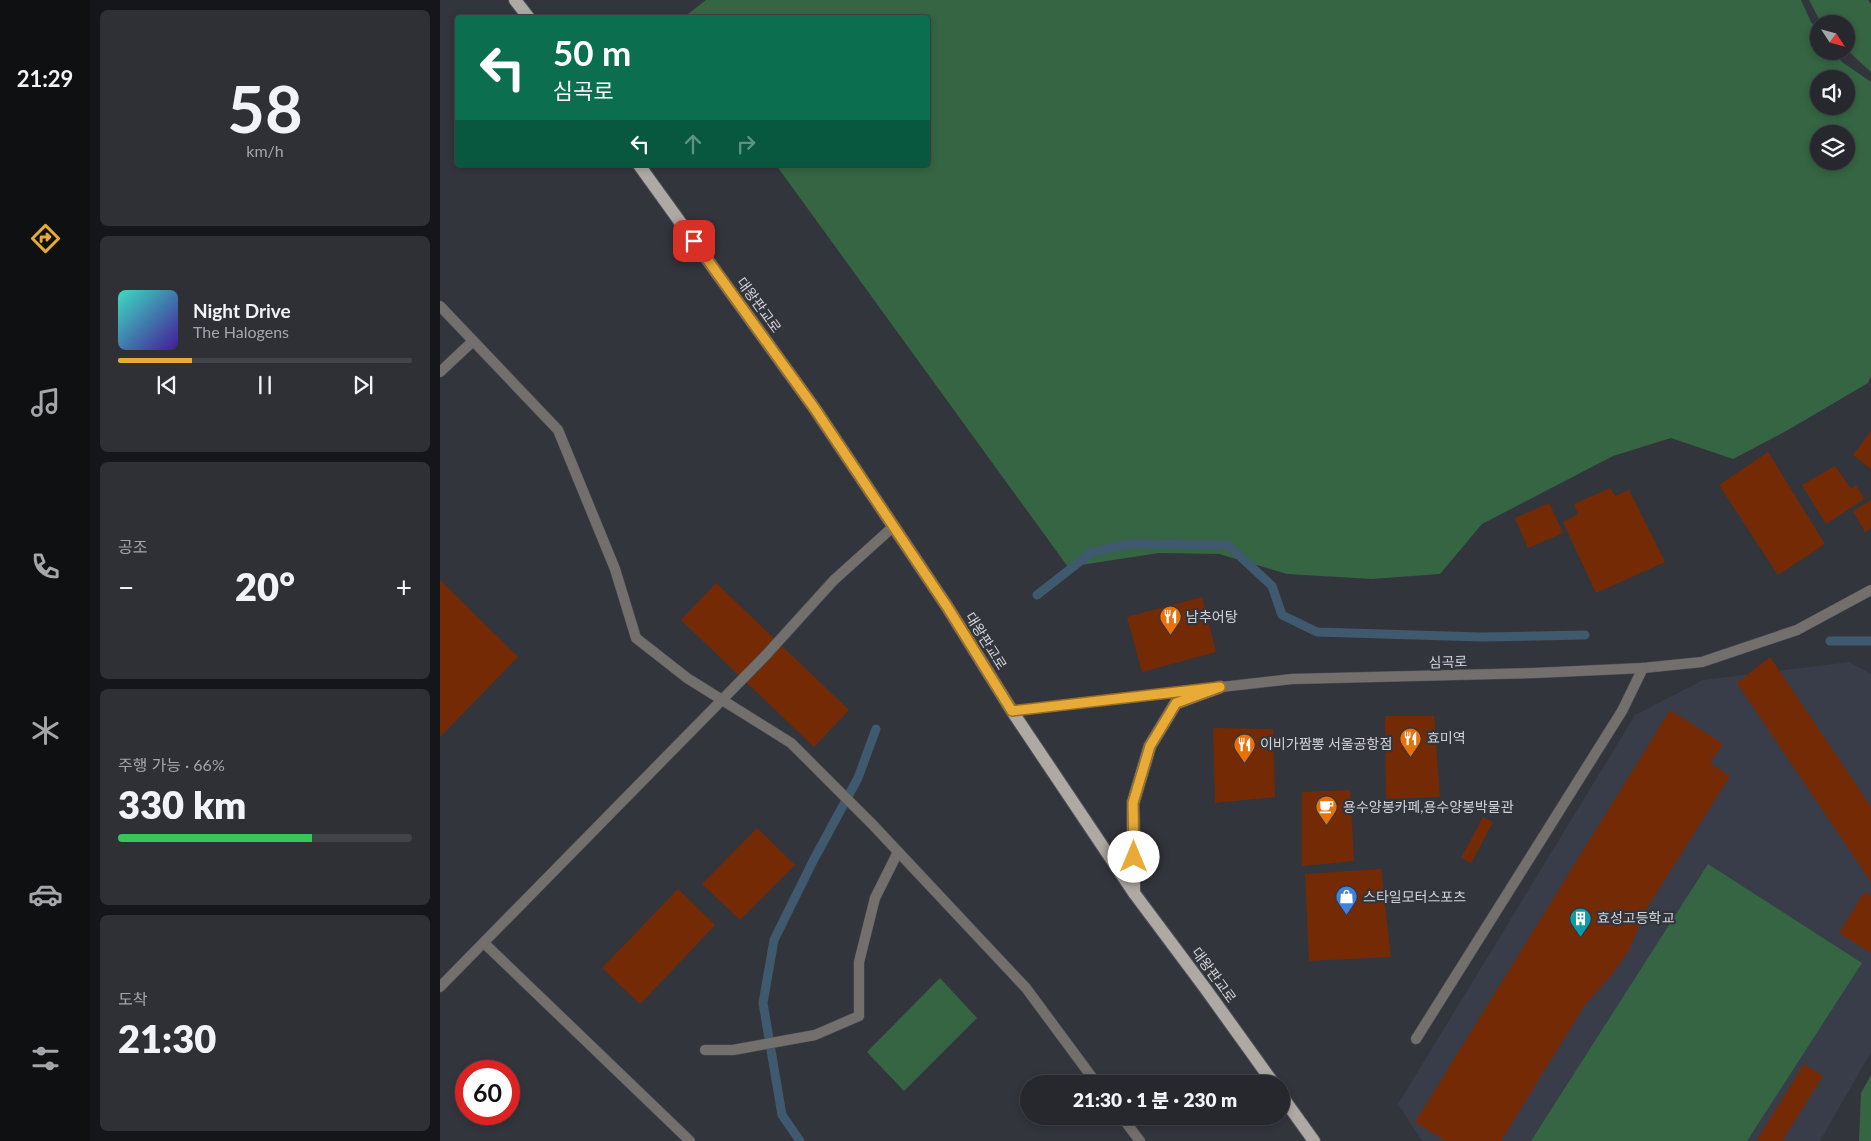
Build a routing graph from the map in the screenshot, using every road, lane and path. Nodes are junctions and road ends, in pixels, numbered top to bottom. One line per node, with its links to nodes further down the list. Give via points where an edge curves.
1 (515, 0): 2 (main road)
2 (527, 15)
3 (640, 167): 7 (main road, 대왕판교로, via 815,409)
4 (440, 306): 5 (street)
5 (473, 341): 6 (street); 11 (street, via 558,430 614,568 636,638 687,678)
6 (440, 372)
7 (894, 526): 11 (street, via 834,580); 12 (main road, 대왕판교로)
8 (1871, 590): 9 (street, 심곡로, via 1797,630 1758,644 1702,662)
9 (1643, 668): 10 (street, 심곡로, via 1292,679); 17 (street, via 1622,711)
10 (1220, 687): 12 (street, 심곡로); 14 (main road, via 1176,703 1150,746 1133,803)
11 (723, 699): 13 (street, via 792,743); 15 (street)
12 (1012, 711): 14 (main road, 대왕판교로)
13 (898, 852): 18 (street, via 875,898 859,962 858,1016 815,1035 733,1050); 19 (street, via 1026,988)
14 (1134, 893): 20 (main road, 대왕판교로)
15 (484, 943): 16 (street); 23 (street)
16 (440, 987)
17 (1416, 1039)
18 (705, 1050)
19 (1090, 1075)
20 (1268, 1075)
21 (1290, 1108): 25 (main road)
22 (1128, 1125): 24 (street)
23 (690, 1141)
24 (1140, 1141)
25 (1314, 1141)

